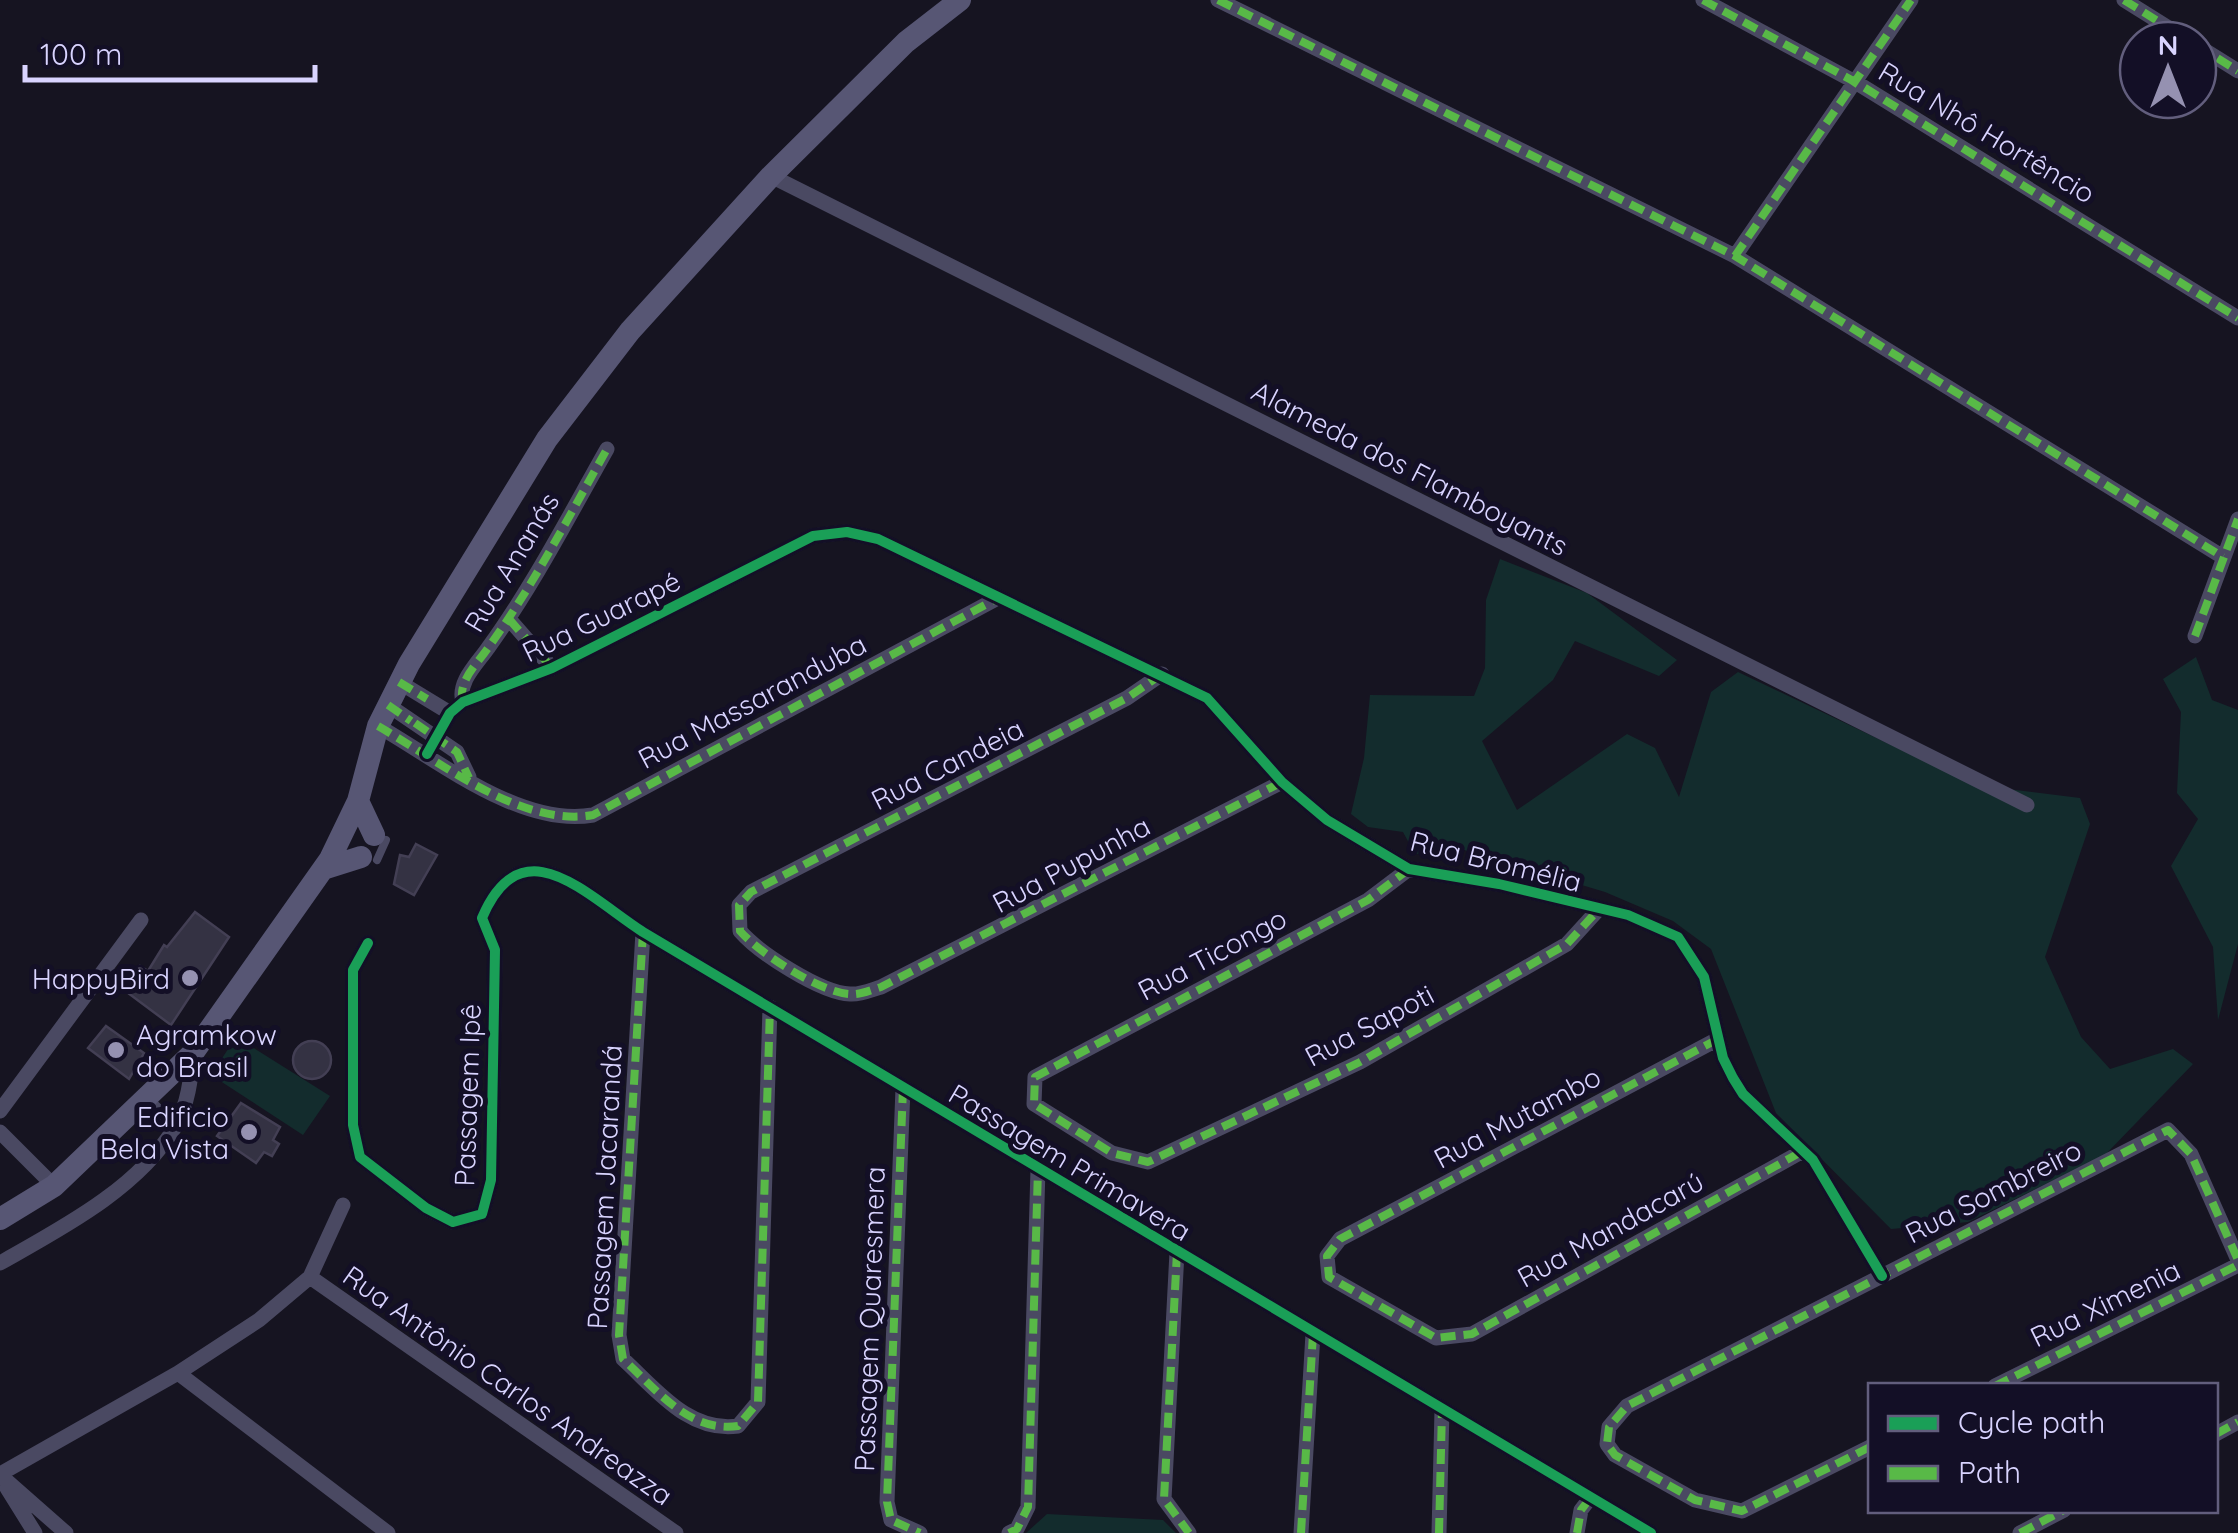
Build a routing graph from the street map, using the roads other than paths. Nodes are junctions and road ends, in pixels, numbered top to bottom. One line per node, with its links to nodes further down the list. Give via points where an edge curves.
1 (960, 0): 8 (main road, via 906,42)
2 (1218, 0): 9 (street)
3 (1704, 0): 7 (street, Rua Nhô Hortêncio)
4 (1910, 0): 7 (street)
5 (2124, 0): 6 (street)
6 (2156, 20)
7 (1857, 83): 9 (street); 10 (street, Rua Nhô Hortêncio)
8 (770, 176): 20 (main road, via 630,331 547,438); 29 (street, Alameda dos Flamboyants)
9 (1735, 256): 14 (street)
10 (2238, 318)
11 (608, 449): 16 (street, Rua Ananás)
12 (2238, 520): 14 (street)
13 (813, 536): 15 (street, Rua Bromélia, via 847,532 878,539); 18 (street, Rua Guarapé)
14 (2223, 557): 17 (street)
15 (998, 598): 19 (street, Rua Bromélia); 26 (street, Rua Massaranduba, via 593,814 550,817 522,809)
16 (509, 619): 18 (street); 21 (street, Rua Ananás, via 461,689)
17 (2195, 636)
18 (552, 668): 21 (street, Rua Guarapé)
19 (1162, 674): 27 (street, Rua Bromélia, via 1207,698); 39 (street, Rua Candeia, via 751,892 738,905 740,931 760,951 835,992 854,995)
20 (399, 682): 22 (street); 23 (main road)
21 (463, 702): 22 (street, Rua Guarapé)
22 (450, 714): 24 (street, Rua Guarapé)
23 (383, 716): 24 (street); 25 (street); 28 (main road)
24 (436, 737): 25 (street, Rua Guarapé); 26 (street, via 458,752)
25 (426, 754): 26 (street)
26 (469, 778)
27 (1282, 782): 33 (street, Rua Bromélia, via 1328,820); 39 (street, Rua Pupunha)
28 (358, 801): 30 (main road); 32 (main road)
29 (2027, 805)
30 (380, 837): 31 (lane)
31 (369, 858): 32 (main road)
32 (323, 869): 42 (main road)
33 (1409, 869): 34 (street, Rua Bromélia); 49 (street, Rua Ticongo, via 1368,900 1035,1077 1034,1104 1042,1113 1112,1153)
34 (1598, 910): 41 (street, Rua Bromélia, via 1678,937 1704,977); 49 (street, Rua Sapoti, via 1567,944 1360,1062)
35 (482, 918): 37 (street, Passagem Primavera, via 506,878 546,869); 38 (street, Passagem Ipê, via 495,950 492,1180 482,1214 453,1222 360,1157 353,1125 354,970)
36 (141, 920): 45 (street)
37 (643, 932): 40 (street, Passagem Primavera); 40 (street, Passagem Jacarandá, via 622,1359 695,1422 718,1429 738,1426 758,1402)
38 (368, 943)
39 (881, 987)
40 (770, 1007): 43 (street, Passagem Primavera)
41 (1718, 1039): 48 (street, Rua Bromélia, via 1743,1094); 60 (street, Rua Mutambo, via 1340,1238 1327,1256 1329,1277)
42 (193, 1053): 44 (main road); 46 (street, via 190,1088)
43 (904, 1088): 50 (street, Passagem Primavera); 72 (street, Passagem Quaresmera, via 887,1502 891,1520)
44 (147, 1101): 46 (street); 51 (main road)
45 (0, 1111)
46 (174, 1128): 56 (street, via 111,1193)
47 (0, 1132): 51 (street)
48 (1803, 1151): 57 (street, Rua Bromélia, via 1837,1195); 60 (street, Rua Mandacarú, via 1472,1334)
49 (1148, 1162)
50 (1038, 1169): 54 (street, Passagem Primavera); 73 (street, via 1028,1507)
51 (54, 1186): 53 (main road)
52 (344, 1205): 58 (street)
53 (0, 1219)
54 (1177, 1252): 59 (street, Passagem Primavera); 74 (street, via 1164,1499)
55 (2238, 1262): 57 (street, Rua Sombreiro, via 2191,1154 2168,1130); 62 (street, Rua Ximenia)
56 (0, 1264)
57 (1882, 1276): 64 (street, Rua Sombreiro, via 1627,1406 1609,1427 1607,1444 1695,1500 1742,1510)
58 (310, 1277): 61 (street); 71 (street, Rua Antônio Carlos Andreazza)
59 (1313, 1334): 63 (street, Passagem Primavera); 75 (street)
60 (1436, 1338)
61 (178, 1373): 65 (street); 70 (street)
62 (2001, 1383)
63 (1442, 1410): 66 (street, Passagem Primavera); 76 (street)
64 (1868, 1448)
65 (0, 1475): 68 (street); 69 (street)
66 (1592, 1498): 77 (street, via 1581,1510); 78 (street, Passagem Primavera)
67 (2058, 1513): 79 (street)
68 (35, 1533)
69 (66, 1533)
70 (388, 1533)
71 (676, 1533)
72 (920, 1533)
73 (1009, 1533)
74 (1189, 1533)
75 (1302, 1533)
76 (1439, 1533)
77 (1577, 1533)
78 (1651, 1533)
79 (2020, 1533)

